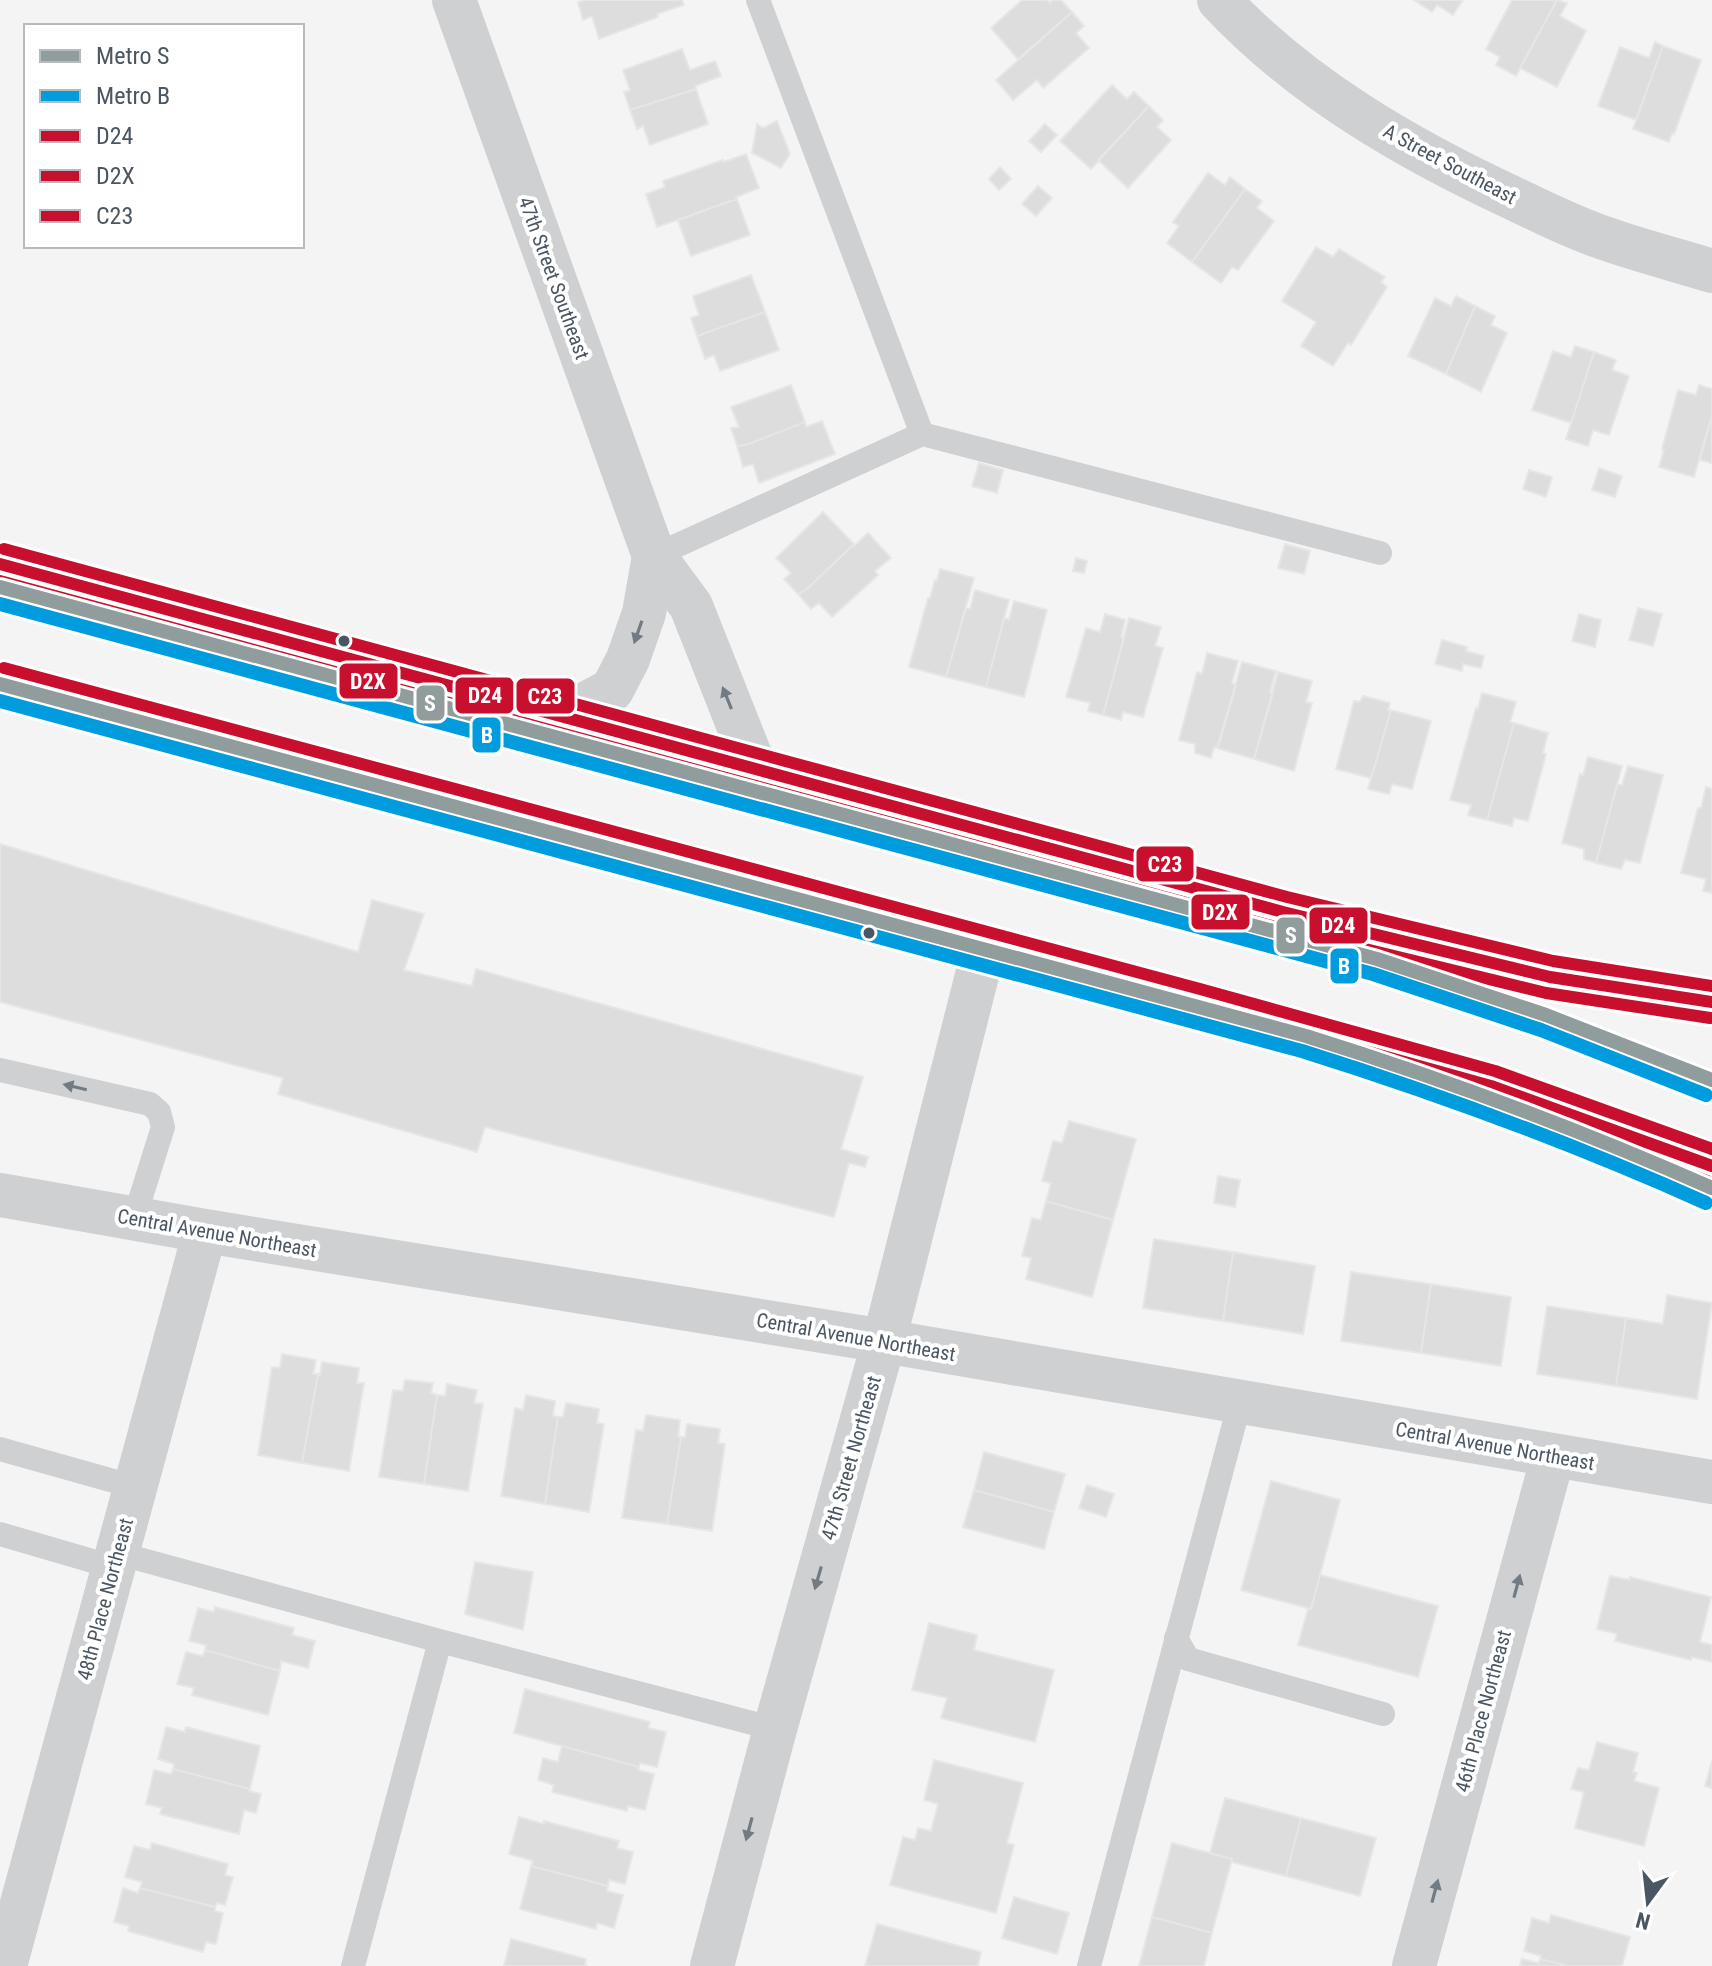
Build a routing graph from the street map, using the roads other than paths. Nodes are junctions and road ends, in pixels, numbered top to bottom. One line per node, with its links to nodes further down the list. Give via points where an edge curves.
1 (454, 0): 7 (street, 47th Street Southeast)
2 (758, 0): 5 (lane)
3 (1219, 0): 4 (street, A Street Southeast, via 1299,73 1417,149 1573,226)
4 (1712, 271)
5 (922, 434): 6 (lane); 7 (lane)
6 (1380, 553)
7 (654, 556): 10 (street, 47th Street Southeast, one-way to 10, via 644,613 612,690 580,707); 11 (street, 47th Street Southeast, one-way to 7, via 691,606)
8 (0, 564): 10 (main road)
9 (0, 683): 12 (main road)
10 (540, 711): 11 (main road)
11 (756, 770): 13 (main road, via 1283,912 1550,977)
12 (984, 948): 15 (main road, via 1491,1086); 19 (street, 47th Street Northeast)
13 (1712, 1002)
14 (0, 1070): 17 (lane, one-way to 14, via 163,1127 159,1112 150,1104)
15 (1712, 1166)
16 (0, 1195): 17 (street, Central Avenue Northeast)
17 (134, 1219): 18 (street, Central Avenue Northeast)
18 (205, 1231): 19 (street, Central Avenue Northeast); 24 (street, 48th Place Northeast)
19 (884, 1341): 20 (street, Central Avenue Northeast); 30 (street, 47th Street Northeast, one-way to 30)
20 (1240, 1402): 22 (street, Central Avenue Northeast); 27 (lane)
21 (0, 1449): 24 (lane)
22 (1553, 1456): 23 (street, Central Avenue Northeast); 35 (street, 46th Place Northeast, one-way to 22)
23 (1712, 1482)
24 (135, 1487): 26 (street, 48th Place Northeast)
25 (0, 1534): 26 (lane)
26 (115, 1560): 28 (lane); 31 (street, 48th Place Northeast)
27 (1176, 1638): 29 (lane, via 1188,1659); 34 (lane)
28 (440, 1641): 30 (lane); 32 (lane)
29 (1383, 1714)
30 (775, 1729): 33 (street, 47th Street Northeast, one-way to 33)
31 (5, 1966)
32 (353, 1966)
33 (712, 1966)
34 (1089, 1966)
35 (1414, 1966)

